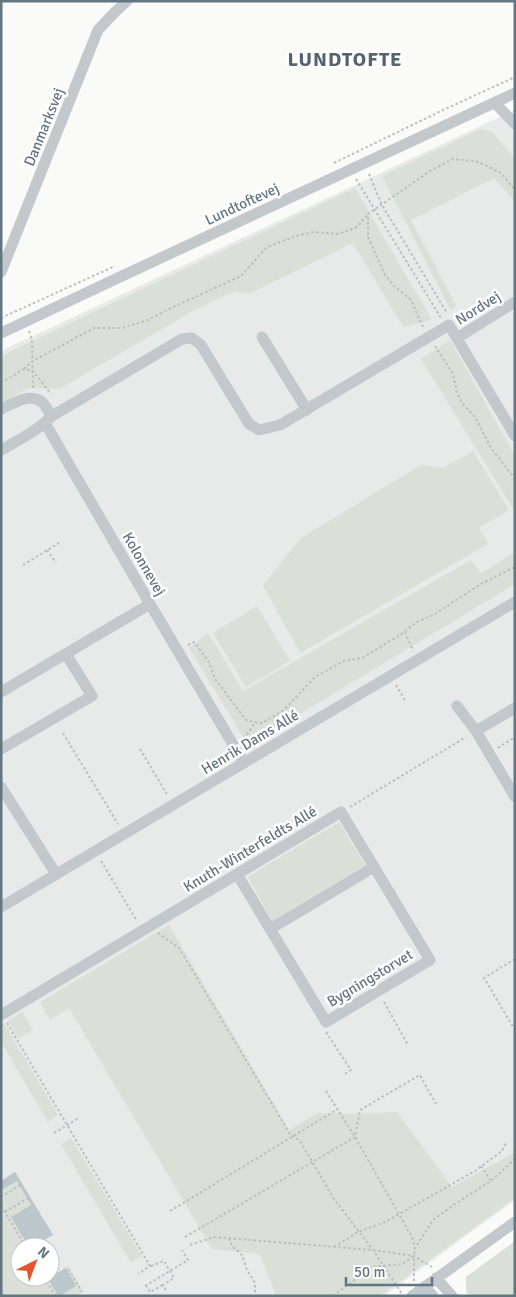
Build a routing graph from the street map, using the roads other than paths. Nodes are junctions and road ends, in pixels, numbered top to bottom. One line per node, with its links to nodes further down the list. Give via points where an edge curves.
1 (127, 1): 5 (street, Danmarksvej, via 98,30)
2 (515, 93): 3 (street, Lundtoftevej)
3 (495, 103): 4 (street); 7 (street, Lundtoftevej)
4 (515, 124)
5 (1, 272)
6 (515, 302): 9 (street, Nordvej)
7 (1, 333)
8 (262, 337): 11 (street)
9 (457, 338): 11 (street, Nordvej, via 449,325); 13 (street, Nordvej)
10 (1, 409): 12 (street, Kolonnevej, via 29,398 43,403)
11 (307, 410): 12 (street, via 280,425 259,430 249,424 201,345 192,338 182,339)
12 (48, 420): 14 (street); 16 (street, Kolonnevej)
13 (515, 436)
14 (1, 450)
15 (515, 602): 23 (street, Henrik Dams Allé)
16 (150, 604): 17 (street); 23 (street, Kolonnevej)
17 (66, 654): 18 (street); 22 (street, via 92,696)
18 (1, 692)
19 (457, 706): 21 (street)
20 (515, 708): 21 (street)
21 (476, 731): 25 (street)
22 (1, 749)
23 (244, 763): 28 (street, Henrik Dams Allé)
24 (1, 787): 28 (street)
25 (515, 797)
26 (341, 812): 27 (street, Bygningstorvet); 29 (street, Knuth-Winterfeldts Allé)
27 (374, 867): 31 (street); 31 (street, Bygningstorvet, via 430,960 326,1022)
28 (56, 874): 30 (street, Henrik Dams Allé)
29 (237, 874): 31 (street, Bygningstorvet); 32 (street, Knuth-Winterfeldts Allé)
30 (1, 908)
31 (270, 929)
32 (1, 1015)
33 (515, 1222): 34 (street)
34 (436, 1278): 35 (street); 38 (street)
35 (424, 1287): 36 (street); 37 (street)
36 (412, 1296)
37 (433, 1296)
38 (452, 1296)

